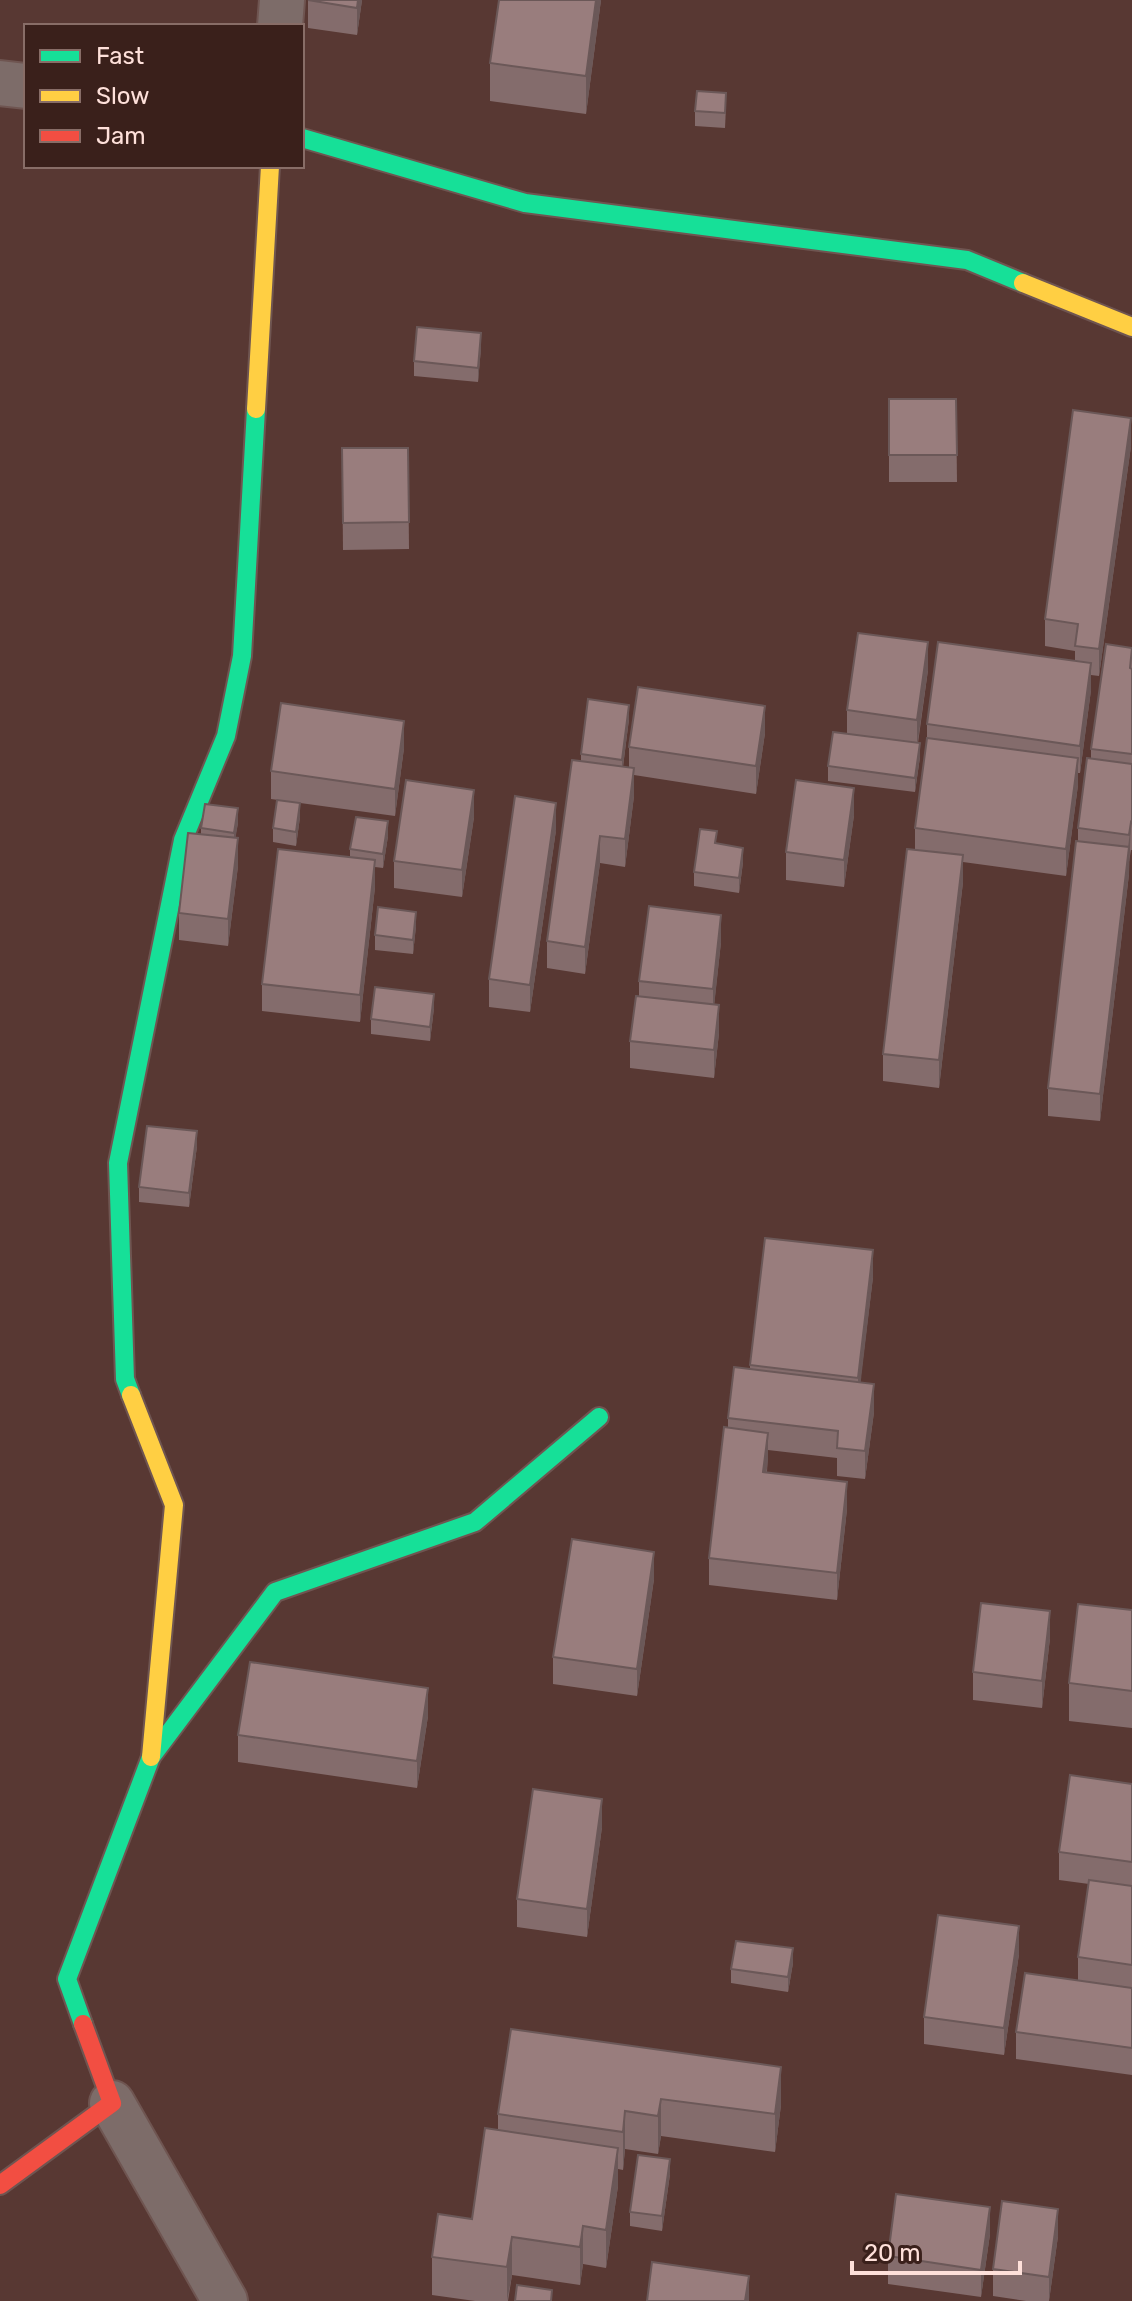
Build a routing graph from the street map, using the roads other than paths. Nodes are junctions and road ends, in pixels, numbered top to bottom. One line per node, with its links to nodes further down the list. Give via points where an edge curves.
1 (282, 0): 2 (street)
2 (280, 24)
3 (0, 83): 4 (street)
4 (24, 86)
5 (304, 139): 7 (street, via 525,203 967,260)
6 (270, 168): 9 (street, via 242,656 226,736 183,840 118,1163 125,1379 174,1505)
7 (1132, 327)
8 (599, 1417): 9 (street, via 475,1522 275,1592)
9 (151, 1757): 10 (street, via 67,1979)
10 (112, 2103): 11 (street); 12 (street)
11 (0, 2185)
12 (225, 2301)

